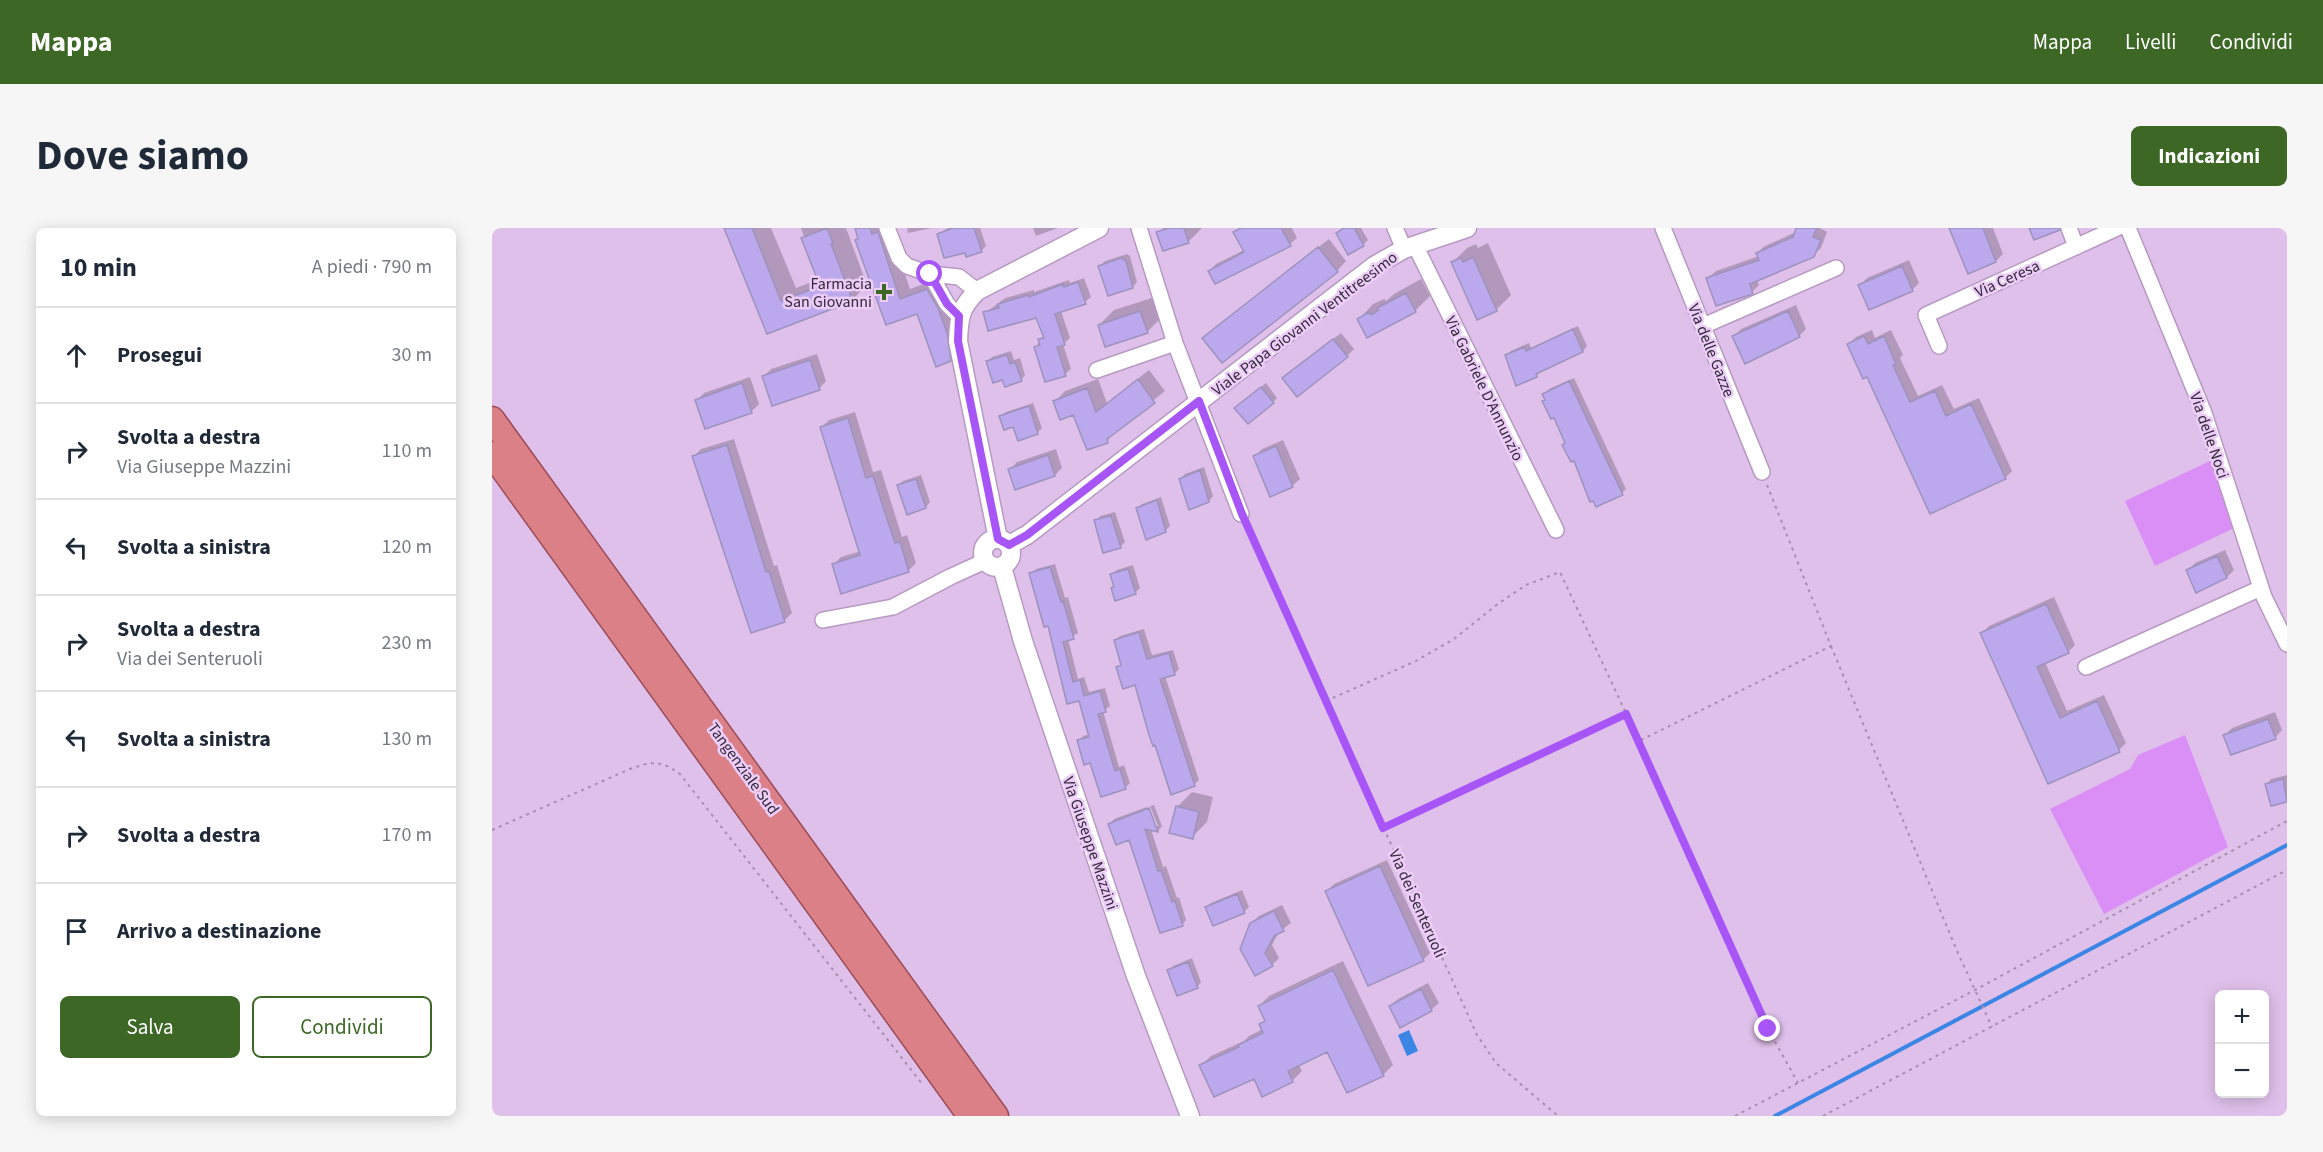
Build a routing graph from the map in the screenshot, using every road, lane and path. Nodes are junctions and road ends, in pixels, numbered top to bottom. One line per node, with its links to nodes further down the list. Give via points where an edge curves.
1 (887, 228): 13 (street, via 899,258 907,266)
2 (1099, 228): 14 (street)
3 (1139, 228): 17 (street)
4 (1395, 228): 10 (street, Via Gabriele D'Annunzio)
5 (1467, 228): 10 (street, Viale Papa Giovanni Ventitreesimo)
6 (1663, 228): 16 (street, Via delle Gazze)
7 (2069, 228): 11 (street)
8 (2118, 228): 11 (street, Via Ceresa)
9 (2128, 228): 28 (street, Via delle Noci, via 2204,413)
10 (1410, 247): 20 (street, Viale Papa Giovanni Ventitreesimo, via 1374,267); 25 (street, Via Gabriele D'Annunzio)
11 (2076, 247): 18 (street, Via Ceresa, via 1926,315)
12 (1836, 268): 16 (street)
13 (930, 274): 14 (street, via 959,277); 15 (street, via 947,304)
14 (977, 291): 15 (street, via 965,302)
15 (959, 316): 26 (street, via 958,341)
16 (1703, 326): 23 (street, Via delle Gazze)
17 (1175, 343): 19 (street); 20 (street)
18 (1939, 346)
19 (1097, 370)
20 (1199, 401): 24 (street); 26 (street, Viale Papa Giovanni Ventitreesimo, via 1027,535)
21 (492, 420): 45 (highway, Tangenziale Sud)
22 (492, 453): 44 (highway, Tangenziale Sud)
23 (1762, 472): 31 (path)
24 (1242, 514): 33 (path, Via dei Senteruoli)
25 (1556, 530)
26 (1003, 542): 27 (street, via 1012,554 1010,559); 27 (street, via 986,543 983,549)
27 (993, 564): 29 (street, via 950,576 893,607); 46 (street, Via Giuseppe Mazzini)
28 (2261, 588): 30 (street, Via delle Noci); 32 (street)
29 (824, 620)
30 (2287, 644)
31 (1831, 646): 35 (path); 40 (path)
32 (2086, 667)
33 (1326, 701): 34 (path, via 1416,661 1454,639 1526,585 1560,572); 37 (path, Via dei Senteruoli)
34 (1626, 714): 35 (path); 37 (path)
35 (1639, 741): 42 (path, via 1768,1029)
36 (2287, 821): 40 (path)
37 (1383, 828): 47 (path, Via dei Senteruoli, via 1477,1035 1496,1063)
38 (492, 830): 43 (path, via 630,769 650,762 666,764 680,774)
39 (2287, 870): 41 (path)
40 (1975, 990): 41 (path); 42 (path)
41 (1993, 1028): 49 (path)
42 (1798, 1083): 48 (path)
43 (925, 1088)
44 (970, 1116)
45 (996, 1116)
46 (1190, 1116)
47 (1558, 1116)
48 (1736, 1116)
49 (1823, 1116)

